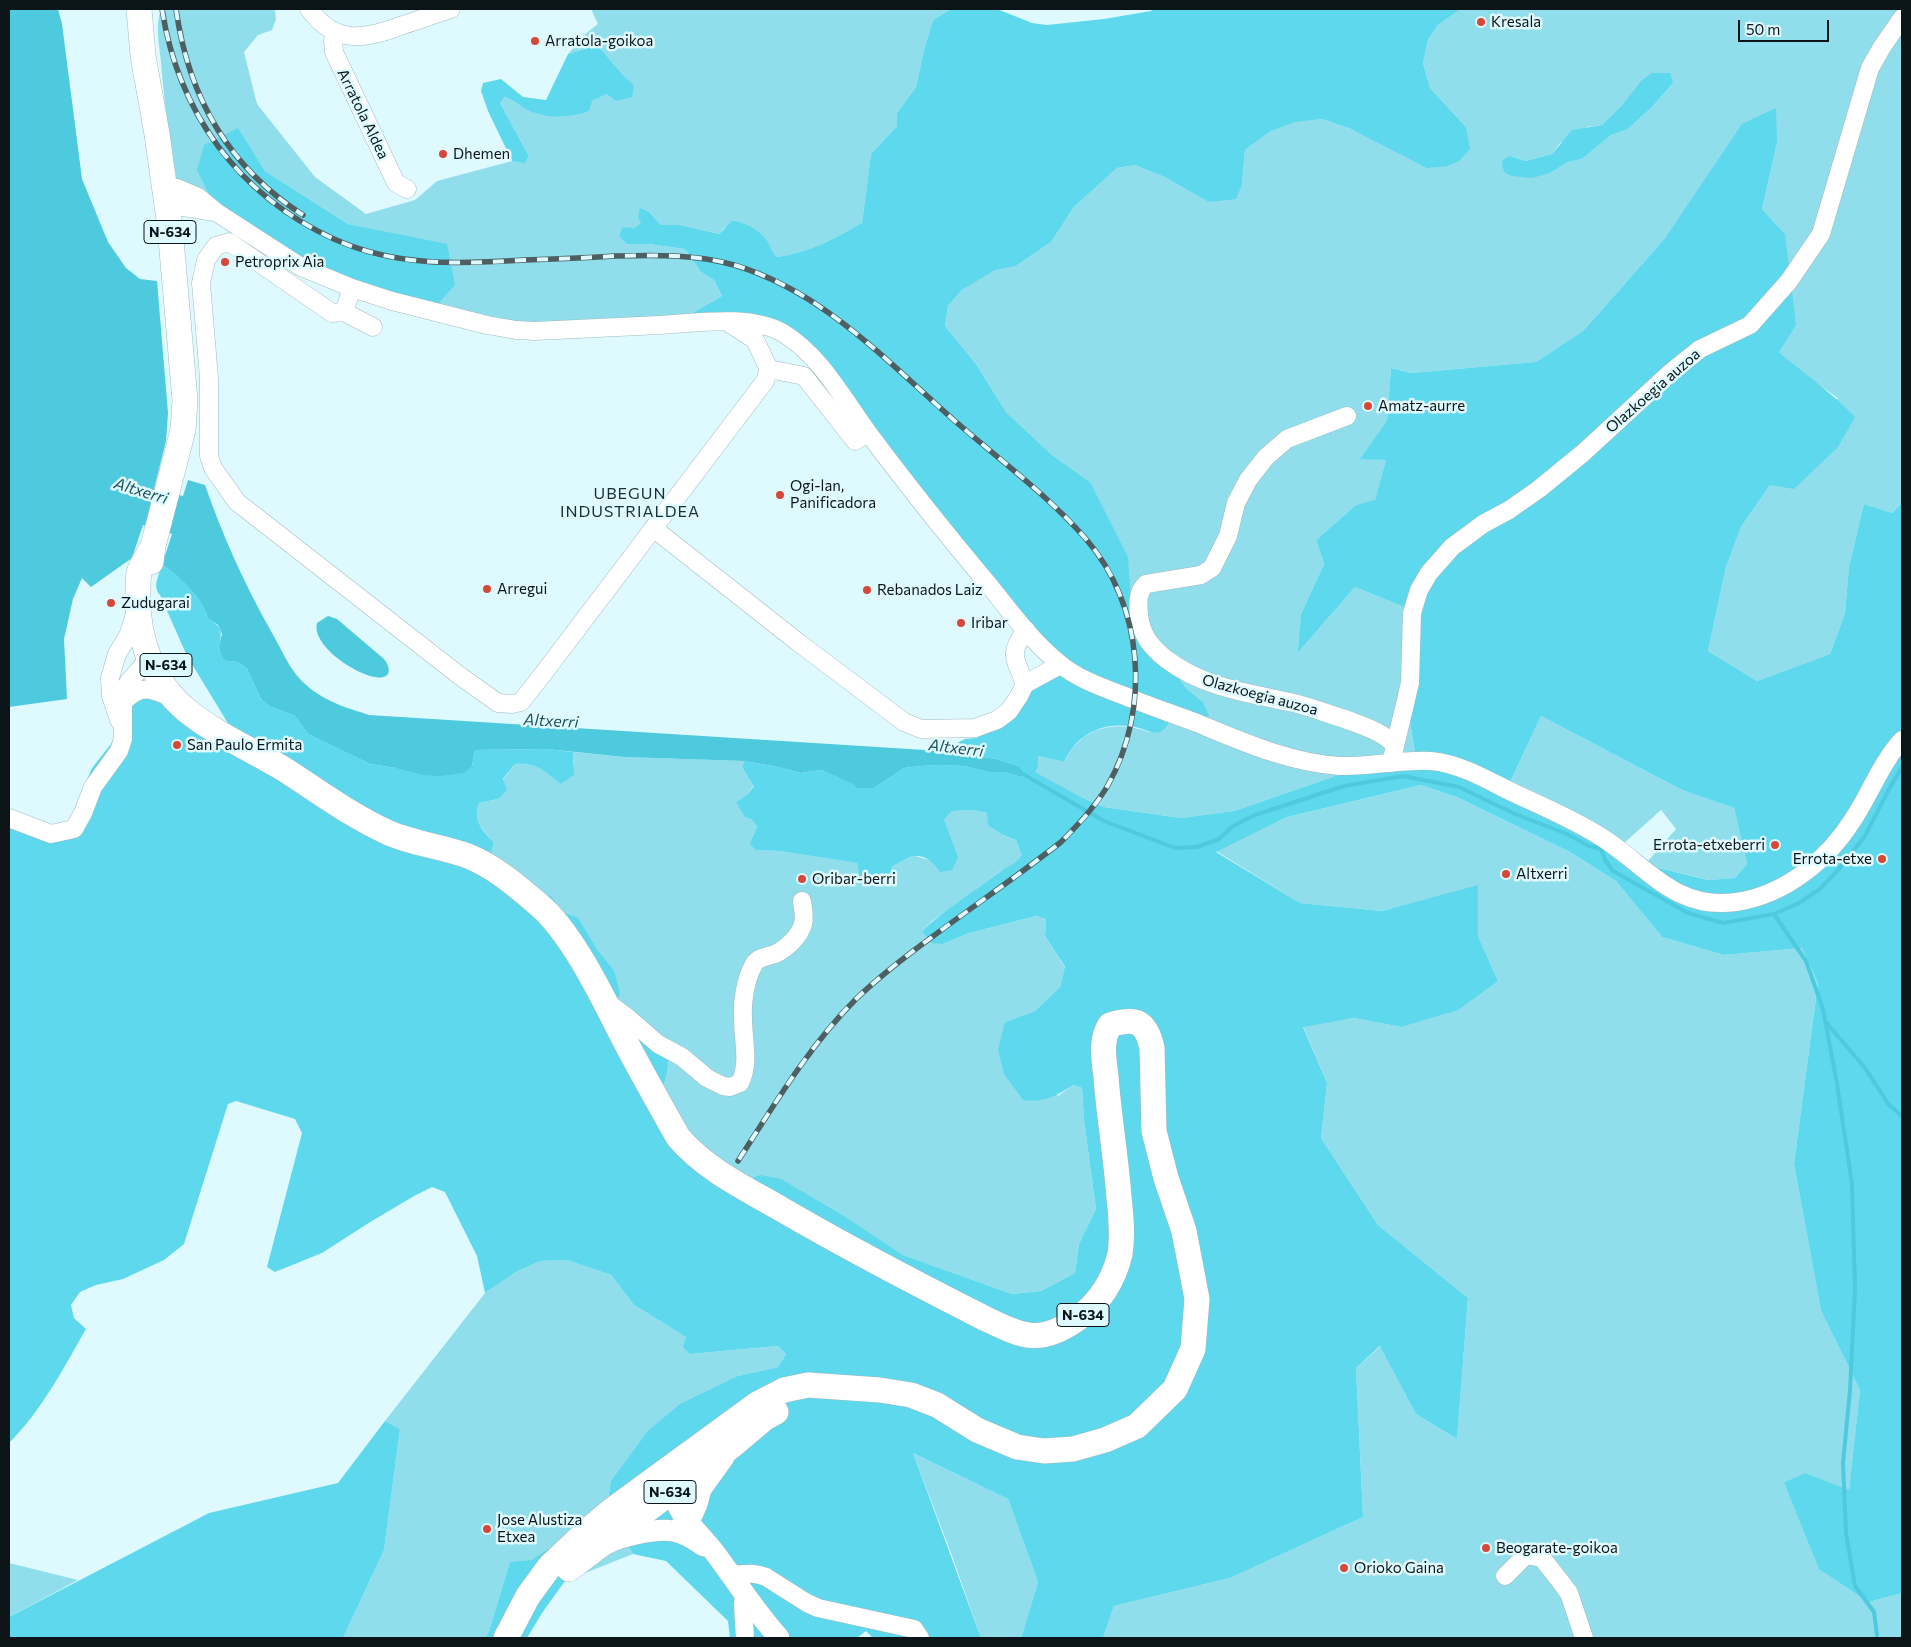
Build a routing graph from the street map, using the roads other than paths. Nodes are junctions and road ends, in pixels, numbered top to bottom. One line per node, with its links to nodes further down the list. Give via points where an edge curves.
1 (140, 9): 7 (highway, N-634, via 146,74)
2 (309, 9): 5 (street, via 318,20)
3 (451, 9): 5 (street, via 380,34 358,37)
4 (1902, 18): 27 (street, Olazkoegia auzoa, via 1870,68 1821,234 1789,282 1750,325 1700,349 1583,453 1517,505 1452,547 1429,573 1419,590 1412,613 1410,684)
5 (336, 32): 6 (street, Arratola Aldea, via 334,52 343,73 396,183)
6 (407, 189)
7 (166, 195): 8 (street); 9 (street, via 176,188 198,197); 10 (highway, N-634)
8 (198, 209): 9 (street); 10 (street, via 177,219)
9 (216, 212): 11 (street, via 301,267)
10 (170, 228): 19 (highway, N-634, via 185,400 183,430 153,546 139,573)
11 (352, 288): 12 (street); 13 (street, via 392,301 516,330)
12 (344, 312): 14 (street); 18 (street, via 332,313 229,242 216,246 206,260 201,283 209,378 209,456 213,468 237,502 498,703 521,702)
13 (729, 322): 15 (street, via 755,340); 17 (street, via 765,326 782,333 802,348 819,364)
14 (373, 327)
15 (769, 369): 17 (street, via 804,376 855,441); 18 (street, via 765,381)
16 (1347, 416): 27 (street, Olazkoegia auzoa, via 1287,439 1266,457 1248,480 1236,503 1228,536 1212,568 1201,575 1142,587 1138,598 1140,626 1149,643 1160,654 1193,677 1367,727)
17 (868, 433): 20 (street)
18 (654, 528): 23 (street, via 896,717 921,730 975,728 997,720 1009,711)
19 (143, 609): 21 (highway, N-634, via 141,634); 24 (street, via 112,668 110,678); 25 (highway, N-634)
20 (1026, 630): 22 (street); 23 (street, via 1016,642 1013,655)
21 (147, 652): 24 (street, via 138,649 123,656 116,670); 25 (highway, N-634, via 150,663)
22 (1060, 665): 23 (street); 28 (street, via 1109,690 1271,752 1344,766)
23 (1025, 684)
24 (117, 699): 25 (street, via 142,689 160,691); 29 (street, via 123,740 93,788 74,828 51,834)
25 (182, 700): 31 (highway, N-634, via 234,734 252,750 367,823 392,834 468,856 506,877 541,907 565,936)
26 (1902, 740): 28 (street, via 1844,833 1812,866 1774,892 1732,903 1712,903 1679,894 1656,880 1605,838 1473,773 1435,761)
27 (1395, 745): 28 (street, Olazkoegia auzoa)
28 (1391, 763)
29 (9, 818)
30 (802, 901): 31 (street, via 803,924 796,937 778,953 758,959 752,967 742,1018 746,1064 740,1084 723,1086 707,1078)
31 (604, 1000): 32 (highway, N-634, via 678,1137 699,1158 813,1228 916,1284 1013,1332 1034,1337 1063,1328 1086,1312 1104,1291 1114,1272 1122,1230 1103,1049 1106,1031 1110,1025 1132,1020 1146,1030 1152,1048 1154,1131 1184,1231 1197,1300 1193,1349 1175,1388 1137,1426 1074,1449 1044,1451 1017,1447 911,1395 808,1385 784,1390 757,1404)
32 (728, 1436): 33 (highway, via 678,1470); 34 (main road); 35 (highway, N-634, via 619,1504)
33 (673, 1490): 34 (main road, via 689,1502); 35 (highway, via 651,1491)
34 (685, 1522): 35 (main road, via 658,1531); 36 (main road, via 714,1551)
35 (589, 1541): 39 (highway, N-634, via 550,1566 528,1596)
36 (731, 1575): 38 (main road); 42 (street, via 745,1572 760,1574 818,1608 914,1629)
37 (1505, 1576): 43 (street, via 1526,1555 1542,1558 1569,1593)
38 (744, 1594): 40 (street); 41 (main road)
39 (508, 1638)
40 (745, 1638)
41 (779, 1638)
42 (920, 1638)
43 (1584, 1638)

